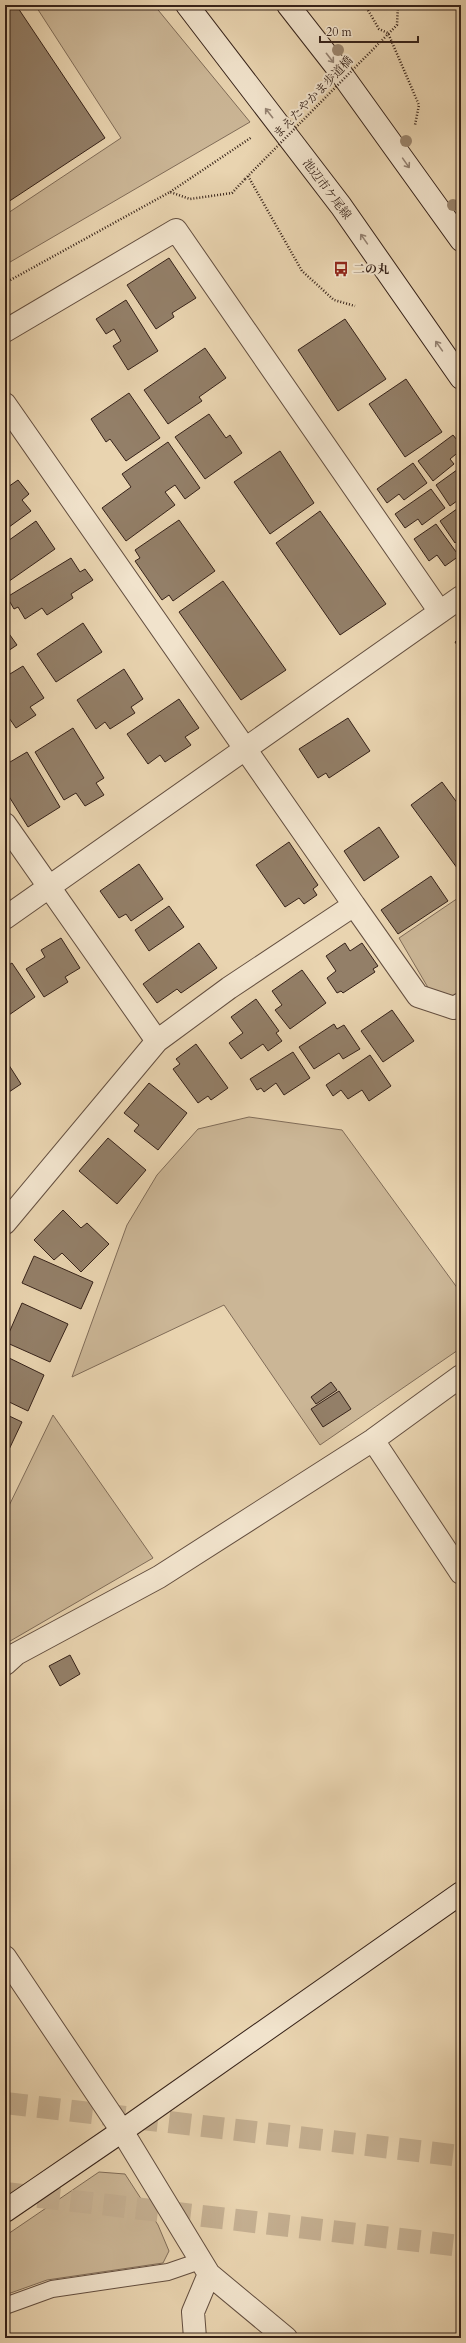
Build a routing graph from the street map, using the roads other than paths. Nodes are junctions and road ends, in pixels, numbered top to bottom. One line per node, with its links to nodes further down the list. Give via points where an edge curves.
1 (187, 5): 5 (street, 池辺市ケ尾線, one-way to 1, via 341,206)
2 (288, 5): 3 (street, one-way to 3, via 338,69)
3 (461, 240)
4 (5, 331): 8 (street, via 176,230)
5 (461, 378)
6 (5, 404): 9 (street)
7 (461, 597): 8 (street)
8 (440, 612): 9 (street)
9 (246, 749): 11 (street); 12 (street)
10 (5, 824): 11 (street)
11 (49, 887): 13 (street); 15 (street)
12 (354, 905): 14 (street, via 418,996 454,1008); 15 (street, via 229,988)
13 (5, 918)
14 (461, 1004)
15 (157, 1041): 16 (street)
16 (5, 1223)
17 (461, 1376): 18 (street)
18 (373, 1440): 19 (street); 20 (street, via 159,1576 16,1654)
19 (461, 1573)
20 (5, 1664)
21 (461, 1893): 23 (street)
22 (5, 1957): 23 (street)
23 (122, 2132): 24 (street); 25 (street)
24 (5, 2211)
25 (205, 2268): 26 (lane, via 52,2289); 27 (street, via 193,2312); 28 (street)
26 (5, 2306)
27 (195, 2338)
28 (286, 2338)

